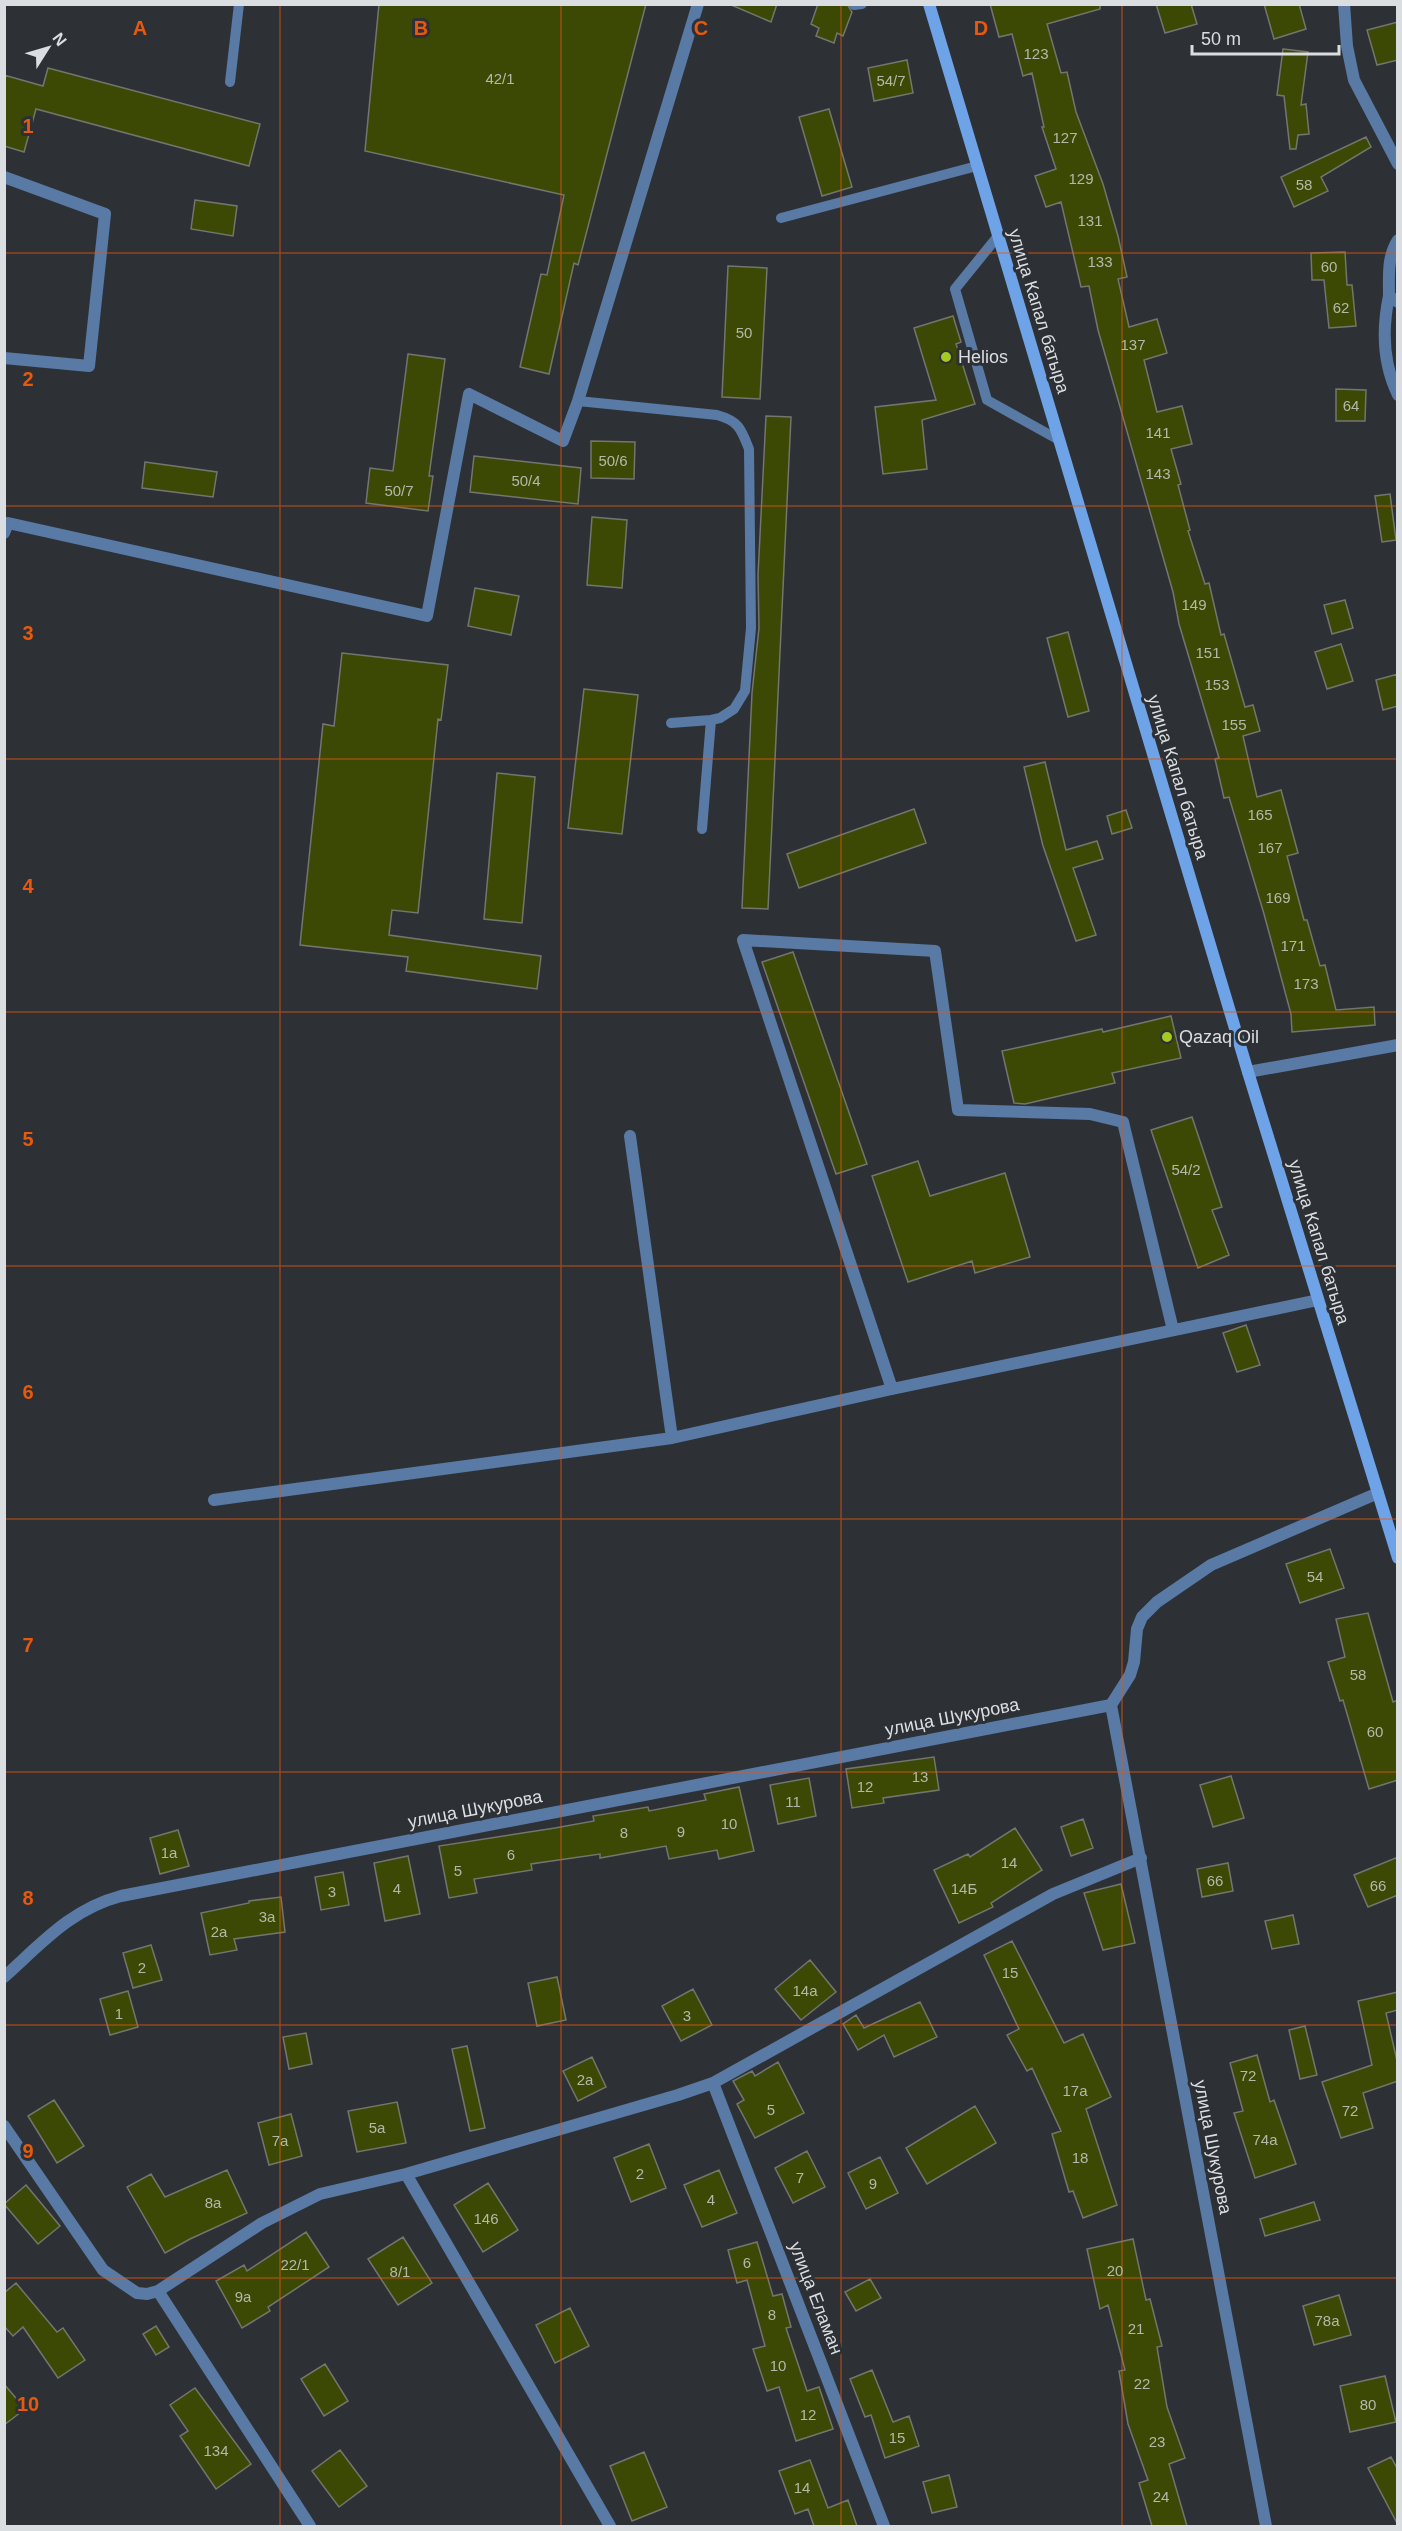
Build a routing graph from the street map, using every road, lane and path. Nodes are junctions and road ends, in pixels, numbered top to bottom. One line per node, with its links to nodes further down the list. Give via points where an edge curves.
1 (239, 4): 7 (lane)
2 (698, 4): 17 (street)
3 (862, 4): 6 (lane)
4 (929, 4): 9 (main road, улица Капал батыра)
5 (1344, 4): 8 (street, via 1354,80)
6 (854, 5)
7 (230, 82)
8 (1398, 164)
9 (977, 166): 11 (lane); 12 (main road, улица Капал батыра)
10 (4, 177): 15 (street, via 105,214 89,366)
11 (781, 218)
12 (998, 236): 18 (main road, улица Капал батыра); 18 (lane, via 956,289 987,400)
13 (1398, 240): 14 (street, via 1391,251)
14 (1393, 299): 16 (street, via 1384,319 1385,352)
15 (4, 358)
16 (1398, 395)
17 (578, 401): 19 (street, via 563,441 469,394 427,616 8,523); 20 (lane, via 717,415 734,420 743,432 749,449 751,604 745,691 734,709)
18 (1059, 440): 24 (main road, улица Капал батыра)
19 (4, 533)
20 (711, 720): 21 (lane); 22 (lane)
21 (671, 723)
22 (702, 829)
23 (1398, 1045): 24 (street)
24 (1248, 1072): 26 (main road, улица Капал батыра)
25 (630, 1136): 29 (street)
26 (1318, 1299): 27 (street); 30 (main road, улица Капал батыра)
27 (1173, 1330): 28 (street); 28 (street, via 1123,1122 1090,1114 958,1110 935,951 743,940)
28 (892, 1389): 29 (street)
29 (672, 1438): 31 (street)
30 (1378, 1493): 32 (main road, улица Капал батыра); 33 (street, via 1211,1565 1157,1602 1142,1617 1130,1676)
31 (214, 1500)
32 (1398, 1557)
33 (1111, 1705): 34 (street, улица Шукурова); 35 (street, улица Шукурова, via 121,1896 101,1901 67,1920)
34 (1141, 1858): 36 (street, via 1053,1894); 43 (street, улица Шукурова)
35 (4, 1977)
36 (712, 2083): 38 (street); 42 (street, улица Еламан)
37 (4, 2126): 39 (street, via 103,2270 137,2293)
38 (406, 2174): 39 (street, via 320,2194 262,2223); 41 (street)
39 (158, 2291): 40 (street)
40 (310, 2526)
41 (610, 2526)
42 (884, 2526)
43 (1266, 2526)

